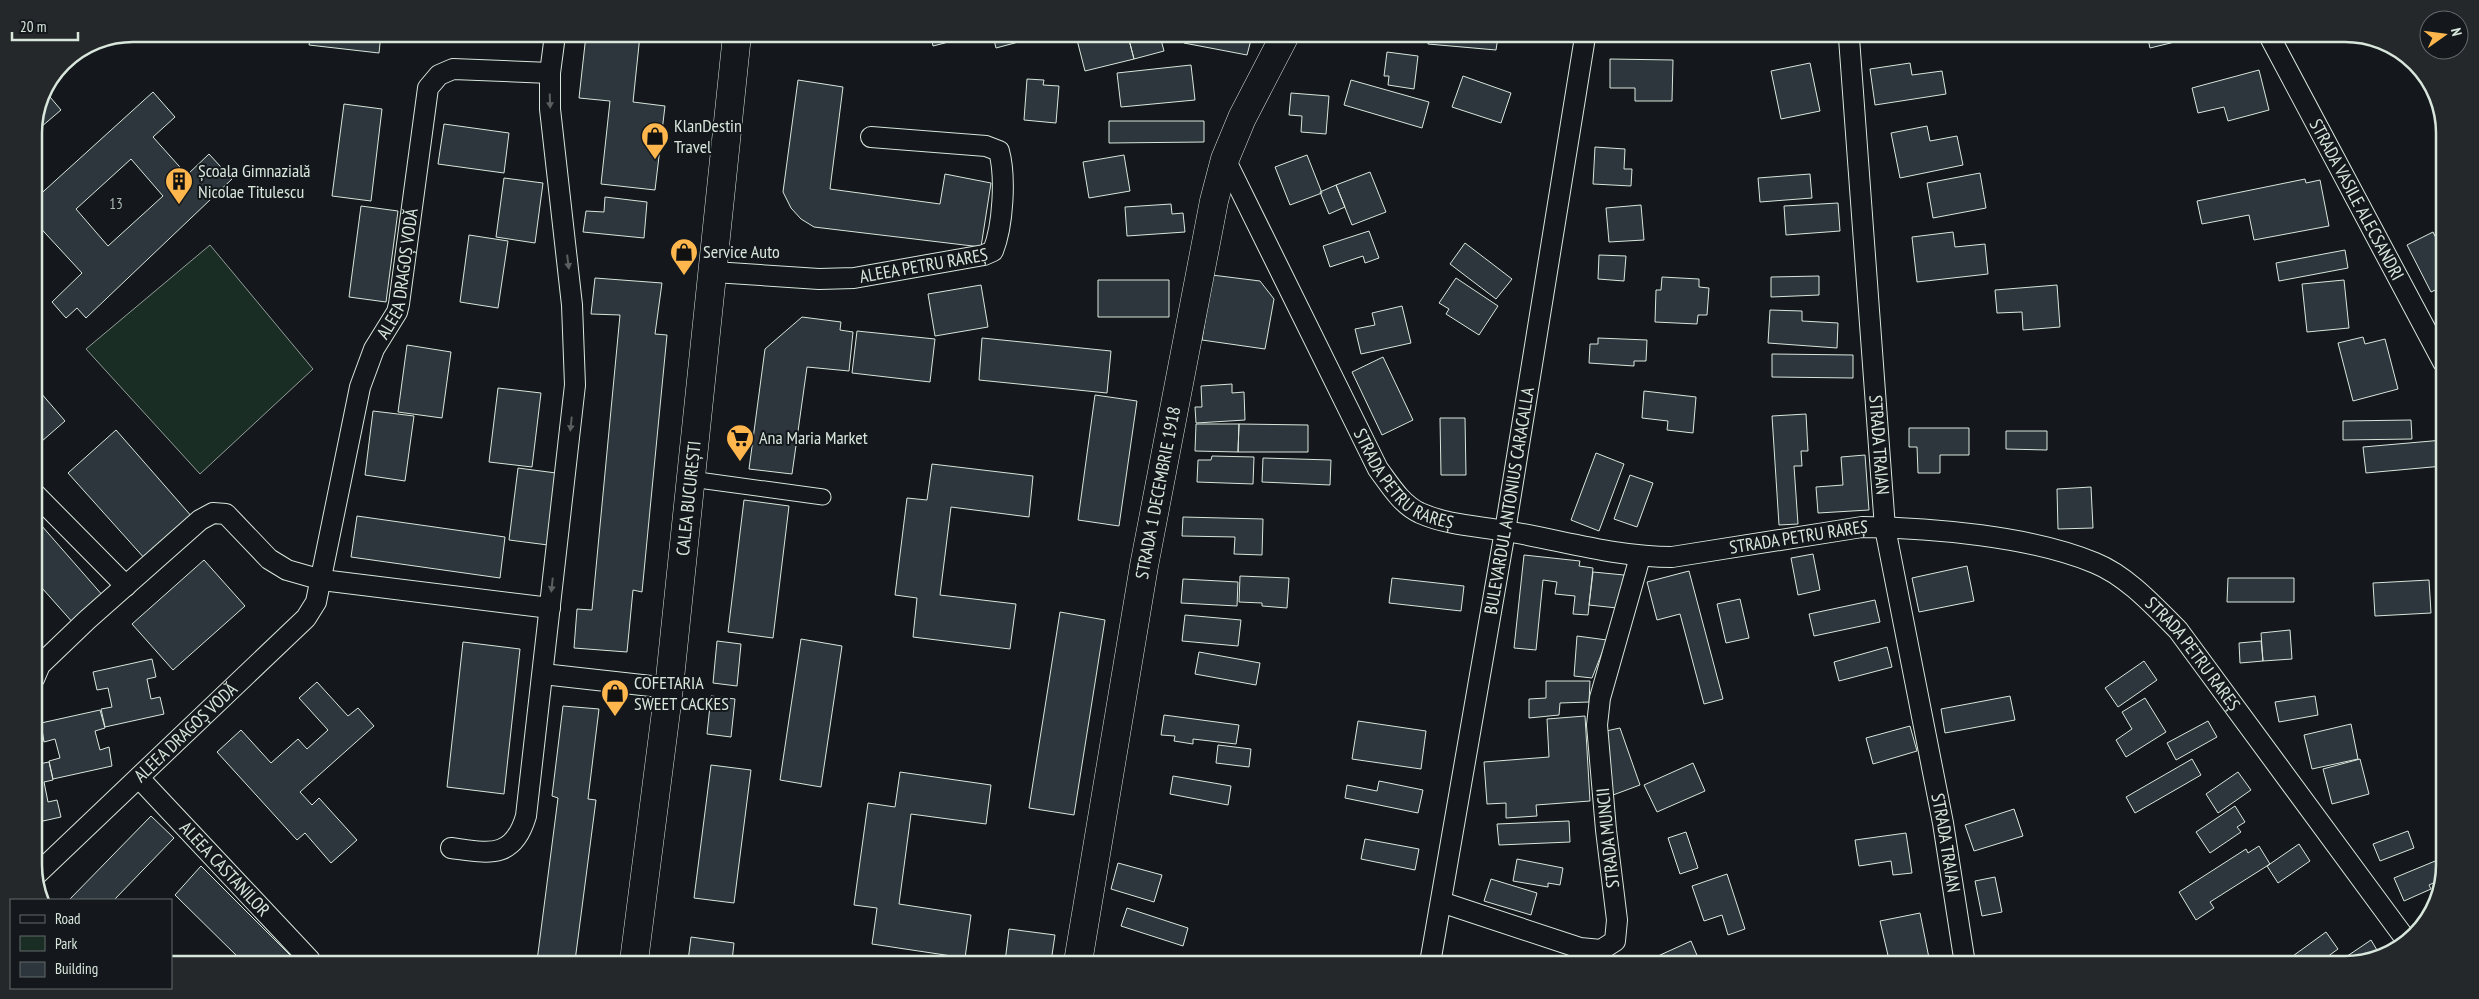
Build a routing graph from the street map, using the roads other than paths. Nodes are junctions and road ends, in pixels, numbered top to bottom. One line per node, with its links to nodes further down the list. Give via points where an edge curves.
1 (555, 42): 7 (street)
2 (736, 42): 10 (main road, CALEA BUCUREȘTI)
3 (1281, 42): 9 (main road, STRADA 1 DECEMBRIE 1918)
4 (1584, 42): 16 (street, BULEVARDUL ANTONIUS CARACALLA)
5 (1849, 42): 15 (street, STRADA TRAIAN)
6 (2273, 42): 11 (street, STRADA VASILE ALECSANDRI)
7 (550, 73): 18 (street, ALEEA DRAGOȘ VODĂ, via 453,69 439,75 428,88 399,304 374,349 360,387); 20 (street, one-way to 20, via 550,108 576,360)
8 (871, 137): 10 (street, ALEEA PETRU RAREȘ, via 986,146 999,151 1003,165 1000,227 993,251 984,256 854,278)
9 (1225, 158): 16 (street, STRADA PETRU RAREȘ, via 1359,433 1378,469 1398,496 1418,512 1450,523); 31 (main road, STRADA 1 DECEMBRIE 1918, via 1144,566)
10 (714, 272): 12 (main road, CALEA BUCUREȘTI)
11 (2436, 349)
12 (691, 479): 13 (street); 23 (main road, CALEA BUCUREȘTI)
13 (823, 497)
14 (42, 502): 19 (street)
15 (1885, 528): 17 (street, STRADA PETRU RAREȘ, via 1862,528 1672,556); 28 (street, STRADA PETRU RAREȘ, via 1966,533 2049,548 2097,563 2140,592 2178,630); 33 (street, STRADA TRAIAN, via 1943,823)
16 (1505, 531): 17 (street, STRADA PETRU RAREȘ); 27 (street, BULEVARDUL ANTONIUS CARACALLA)
17 (1640, 557): 27 (street, STRADA MUNCII, via 1600,698 1597,725 1618,932 1614,941 1601,950 1580,948)
18 (322, 580): 19 (street, via 286,570 269,559 226,514 213,514 200,520); 20 (street); 24 (street, ALEEA DRAGOȘ VODĂ, via 316,602 306,618)
19 (126, 586): 21 (street)
20 (550, 608): 22 (street)
21 (43, 663)
22 (543, 674): 23 (street); 25 (street, via 526,816 521,832 504,850 478,852)
23 (669, 688): 30 (main road, CALEA BUCUREȘTI)
24 (139, 778): 26 (street, ALEEA DRAGOȘ VODĂ); 29 (street, ALEEA CASTANILOR)
25 (451, 848)
26 (43, 868)
27 (1441, 902): 32 (street, BULEVARDUL ANTONIUS CARACALLA)
28 (2403, 936)
29 (306, 956)
30 (635, 956)
31 (1079, 956)
32 (1431, 956)
33 (1964, 956)

